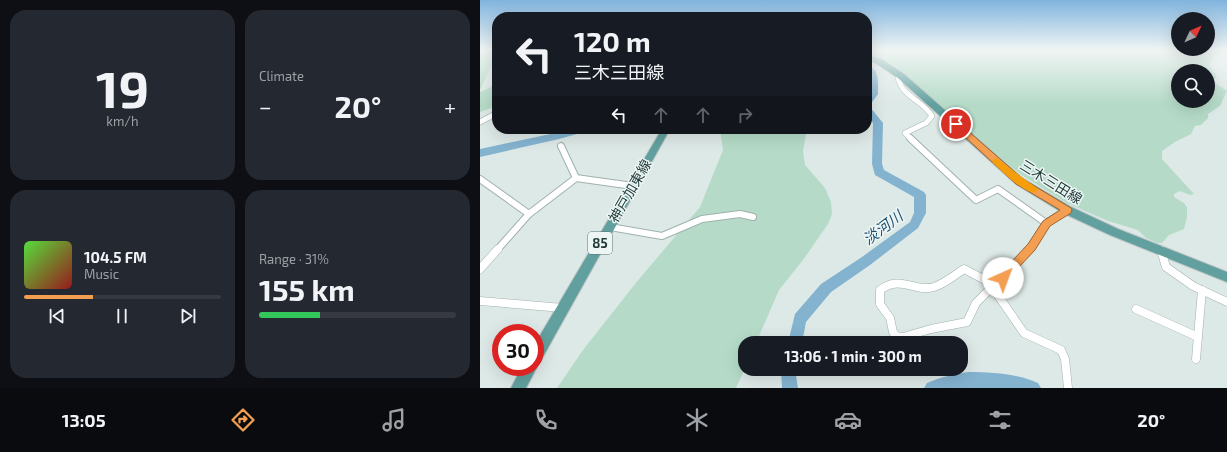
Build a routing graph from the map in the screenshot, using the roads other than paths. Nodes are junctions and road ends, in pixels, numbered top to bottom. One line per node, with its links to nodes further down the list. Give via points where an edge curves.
1 (890, 68): 2 (main road, 三木三田線)
2 (902, 76): 10 (main road, 三木三田線, via 1020,181); 13 (street, via 898,80 906,94 932,116 926,123 905,133 976,200 998,189)
3 (492, 116): 4 (street)
4 (480, 122)
5 (663, 134): 9 (main road, 神戸加東線 / 85)
6 (561, 146): 7 (street)
7 (576, 178): 9 (street); 11 (street)
8 (480, 179): 11 (street)
9 (633, 186): 14 (main road, 神戸加東線 / 85)
10 (1067, 210): 13 (street); 15 (main road, 三木三田線)
11 (529, 214): 16 (street)
12 (753, 217): 14 (street, via 740,214 702,219 662,236)
13 (1046, 223): 18 (street, via 1032,247)
14 (610, 227): 24 (main road, 神戸加東線 / 85)
15 (1161, 250): 17 (main road, 三木三田線); 20 (street, via 1166,266)
16 (480, 269)
17 (1227, 277)
18 (1003, 278): 19 (street); 19 (street, via 997,277 986,281 964,269 927,288 888,284 880,290 880,304 890,318 893,332 896,336 903,337 967,322 976,303)
19 (991, 288): 30 (street, via 1024,333 1061,350 1065,359)
20 (1202, 290): 21 (street); 26 (street)
21 (1224, 296): 23 (street)
22 (480, 301): 24 (street)
23 (1227, 302)
24 (563, 308): 27 (main road, 神戸加東線 / 85)
25 (1136, 309): 26 (street)
26 (1198, 337): 28 (street)
27 (544, 341)
28 (1196, 359)
29 (525, 376): 31 (main road)
30 (1067, 385)
31 (518, 388)

